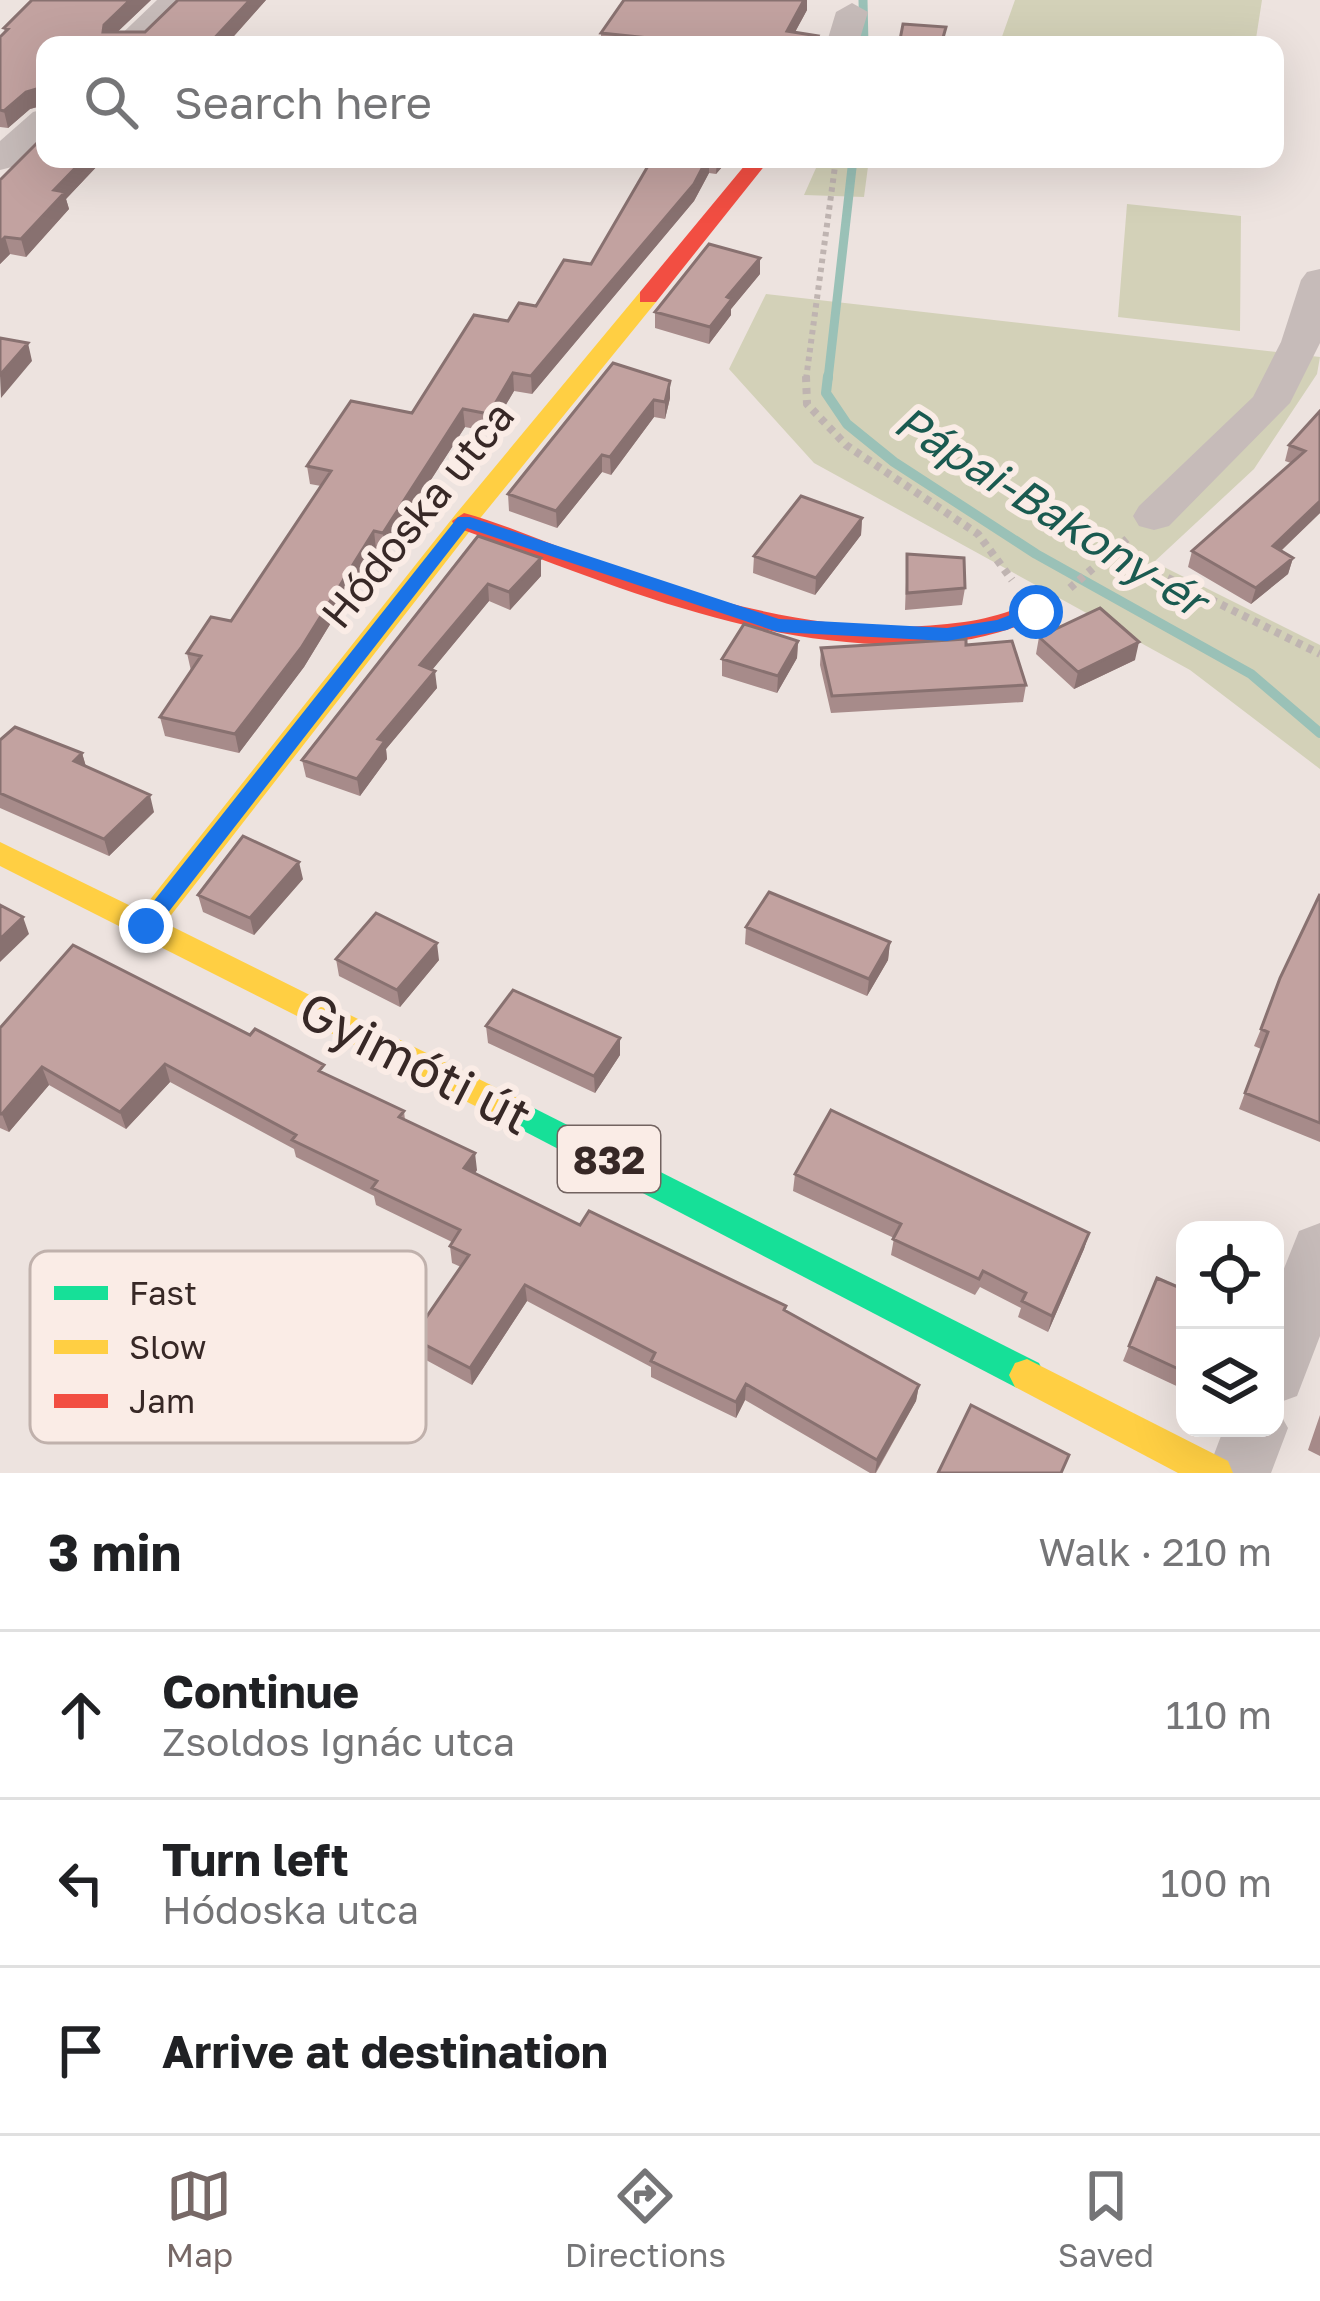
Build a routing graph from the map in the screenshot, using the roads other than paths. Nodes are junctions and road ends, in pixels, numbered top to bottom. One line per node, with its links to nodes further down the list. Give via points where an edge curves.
1 (175, 0): 3 (street)
2 (852, 12): 4 (street)
3 (136, 36)
4 (845, 36)
5 (36, 127): 6 (street)
6 (0, 160)
7 (753, 168): 10 (street, Hódoska utca)
8 (1320, 280): 9 (street, via 1301,343 1270,403)
9 (1154, 516)
10 (464, 520): 11 (street, via 778,626 947,634 1000,626); 13 (street, Hódoska utca)
11 (1047, 604)
12 (0, 853): 13 (street, Gyimóti út / 832)
13 (146, 926): 17 (street, Gyimóti út / 832)
14 (1320, 1250): 15 (street)
15 (1284, 1350)
16 (1253, 1437): 18 (street)
17 (1215, 1473)
18 (1239, 1473)

